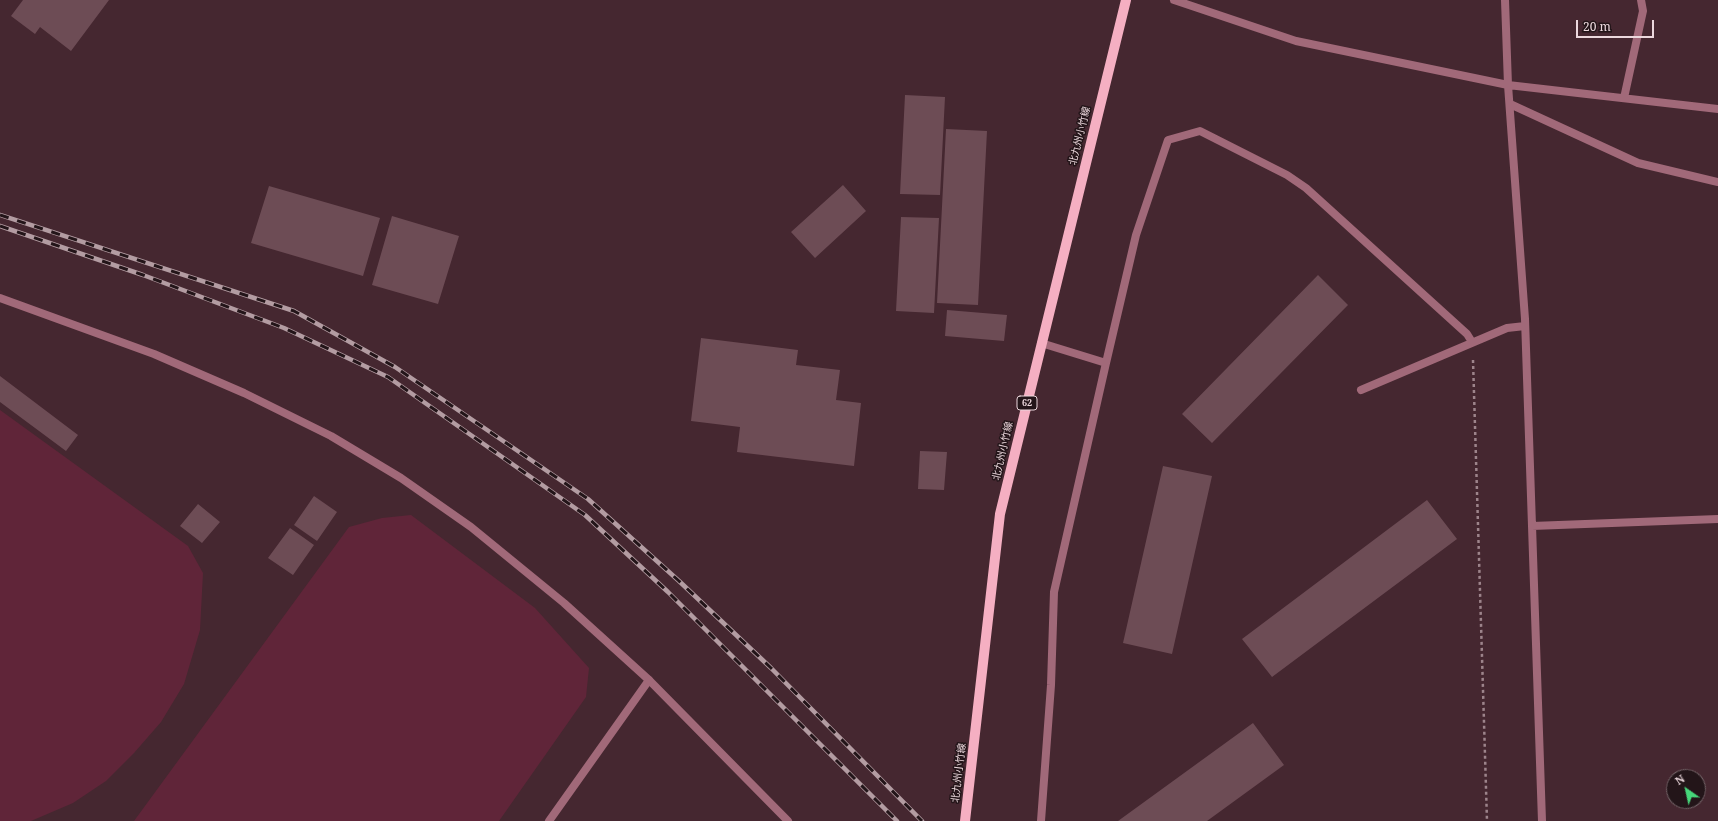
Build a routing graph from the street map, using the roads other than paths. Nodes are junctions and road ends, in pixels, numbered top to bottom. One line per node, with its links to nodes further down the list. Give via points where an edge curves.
1 (1126, 0): 12 (main road, 北九州小竹線 / 62)
2 (1174, 0): 5 (street, via 1296,41)
3 (1505, 0): 5 (street)
4 (1641, 0): 6 (street, via 1642,11)
5 (1508, 85): 6 (street); 7 (street)
6 (1624, 98): 8 (street)
7 (1510, 104): 9 (street, via 1638,163); 11 (street)
8 (1718, 108)
9 (1718, 182)
10 (0, 298): 18 (street, via 154,354 332,436 471,526 564,603)
11 (1525, 326): 13 (street, via 1507,328); 17 (street)
12 (1041, 342): 14 (street); 19 (main road, 北九州小竹線 / 62, via 1000,514)
13 (1472, 342): 14 (street, via 1467,334 1306,188 1200,131 1168,140 1136,235); 15 (street)
14 (1106, 364): 22 (street, via 1054,592 1051,685)
15 (1361, 390)
16 (1718, 521): 17 (street)
17 (1532, 526): 23 (street)
18 (650, 680): 20 (street); 21 (street)
19 (966, 817)
20 (549, 821)
21 (788, 821)
22 (1041, 821)
23 (1542, 821)

